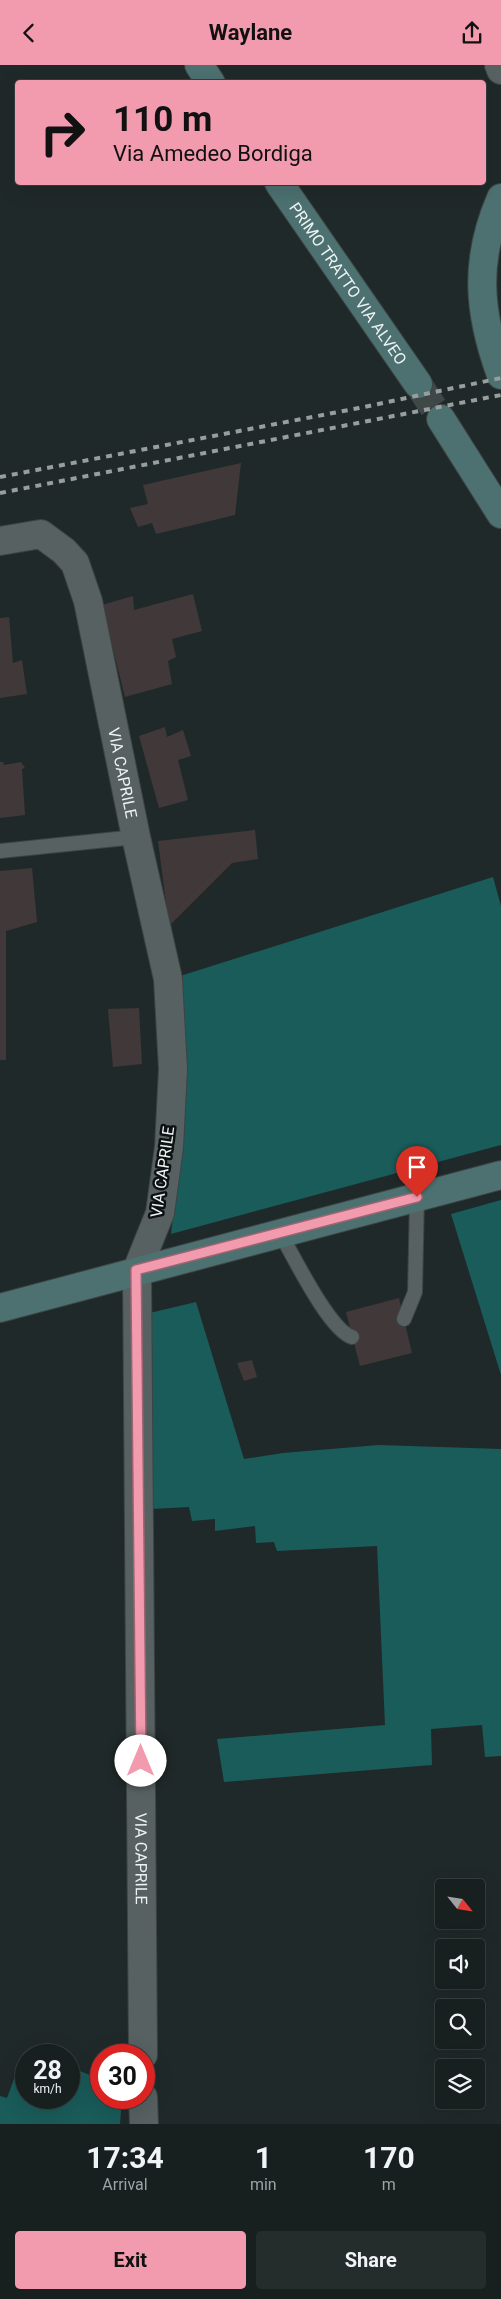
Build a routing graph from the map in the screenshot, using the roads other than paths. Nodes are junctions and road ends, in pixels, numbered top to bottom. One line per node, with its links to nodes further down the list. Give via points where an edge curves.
1 (199, 65): 4 (street)
2 (499, 65): 3 (street)
3 (501, 70)
4 (209, 80)
5 (280, 185): 8 (street, PRIMO TRATTO VIA ALVEO)
6 (501, 198): 7 (street, via 482,264 488,336)
7 (501, 375)
8 (418, 384)
9 (441, 419): 10 (street)
10 (501, 514)
11 (0, 541): 12 (street, VIA CAPRILE, via 41,534 75,563 88,601)
12 (136, 837): 13 (lane); 17 (street, VIA CAPRILE, via 168,979 173,1069 160,1213)
13 (0, 851)
14 (501, 1175): 15 (street)
15 (417, 1197): 16 (street); 19 (lane, via 415,1292)
16 (280, 1233): 17 (street); 20 (lane, via 330,1319)
17 (136, 1270): 18 (street); 21 (street, VIA CAPRILE)
18 (0, 1308)
19 (404, 1319)
20 (352, 1337)
21 (143, 2044)
22 (144, 2109): 23 (street)
23 (144, 2124)

